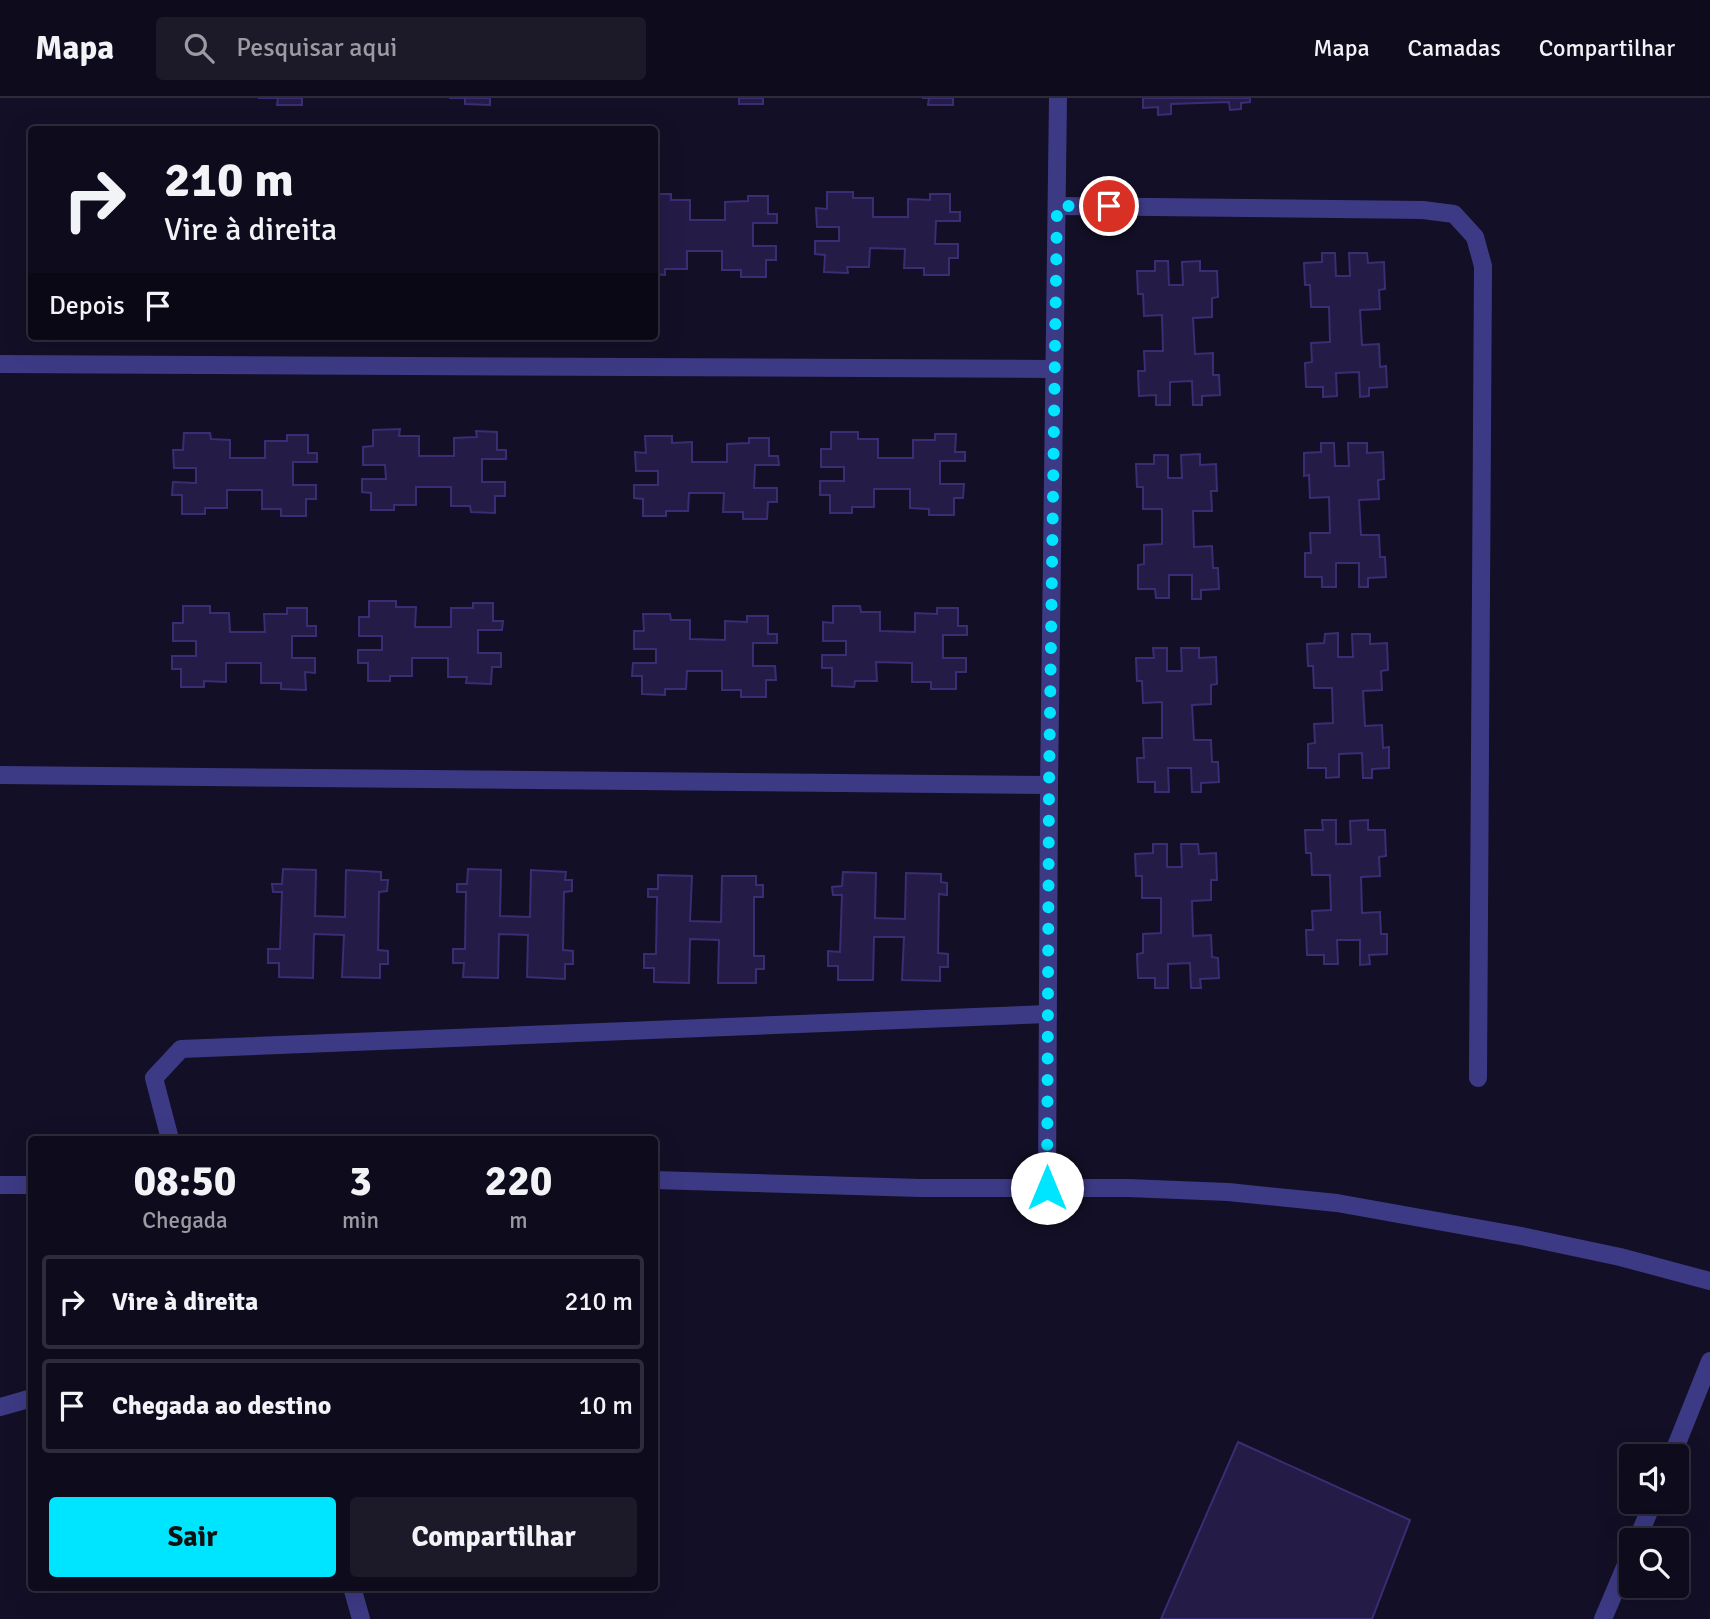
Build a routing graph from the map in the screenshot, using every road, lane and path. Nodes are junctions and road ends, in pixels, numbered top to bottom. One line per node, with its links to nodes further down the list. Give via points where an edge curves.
1 (1058, 98): 2 (street)
2 (1057, 206): 4 (street); 8 (street, via 1423,210 1454,215 1475,237 1483,266)
3 (0, 364): 4 (street)
4 (1054, 369): 6 (street)
5 (0, 775): 6 (street)
6 (1049, 785): 7 (street)
7 (1048, 1014): 9 (street, via 181,1049 154,1078); 13 (street)
8 (1478, 1078)
9 (169, 1136)
10 (658, 1180): 13 (street)
11 (0, 1185): 12 (street)
12 (28, 1185)
13 (1047, 1188): 14 (street, via 1228,1192 1337,1203 1526,1237)
14 (1710, 1281)
15 (1710, 1361): 18 (street)
16 (28, 1399): 17 (street)
17 (0, 1407)
18 (1677, 1444)
19 (1619, 1581): 22 (street)
20 (353, 1591): 21 (street)
21 (361, 1619)
22 (1603, 1619)

